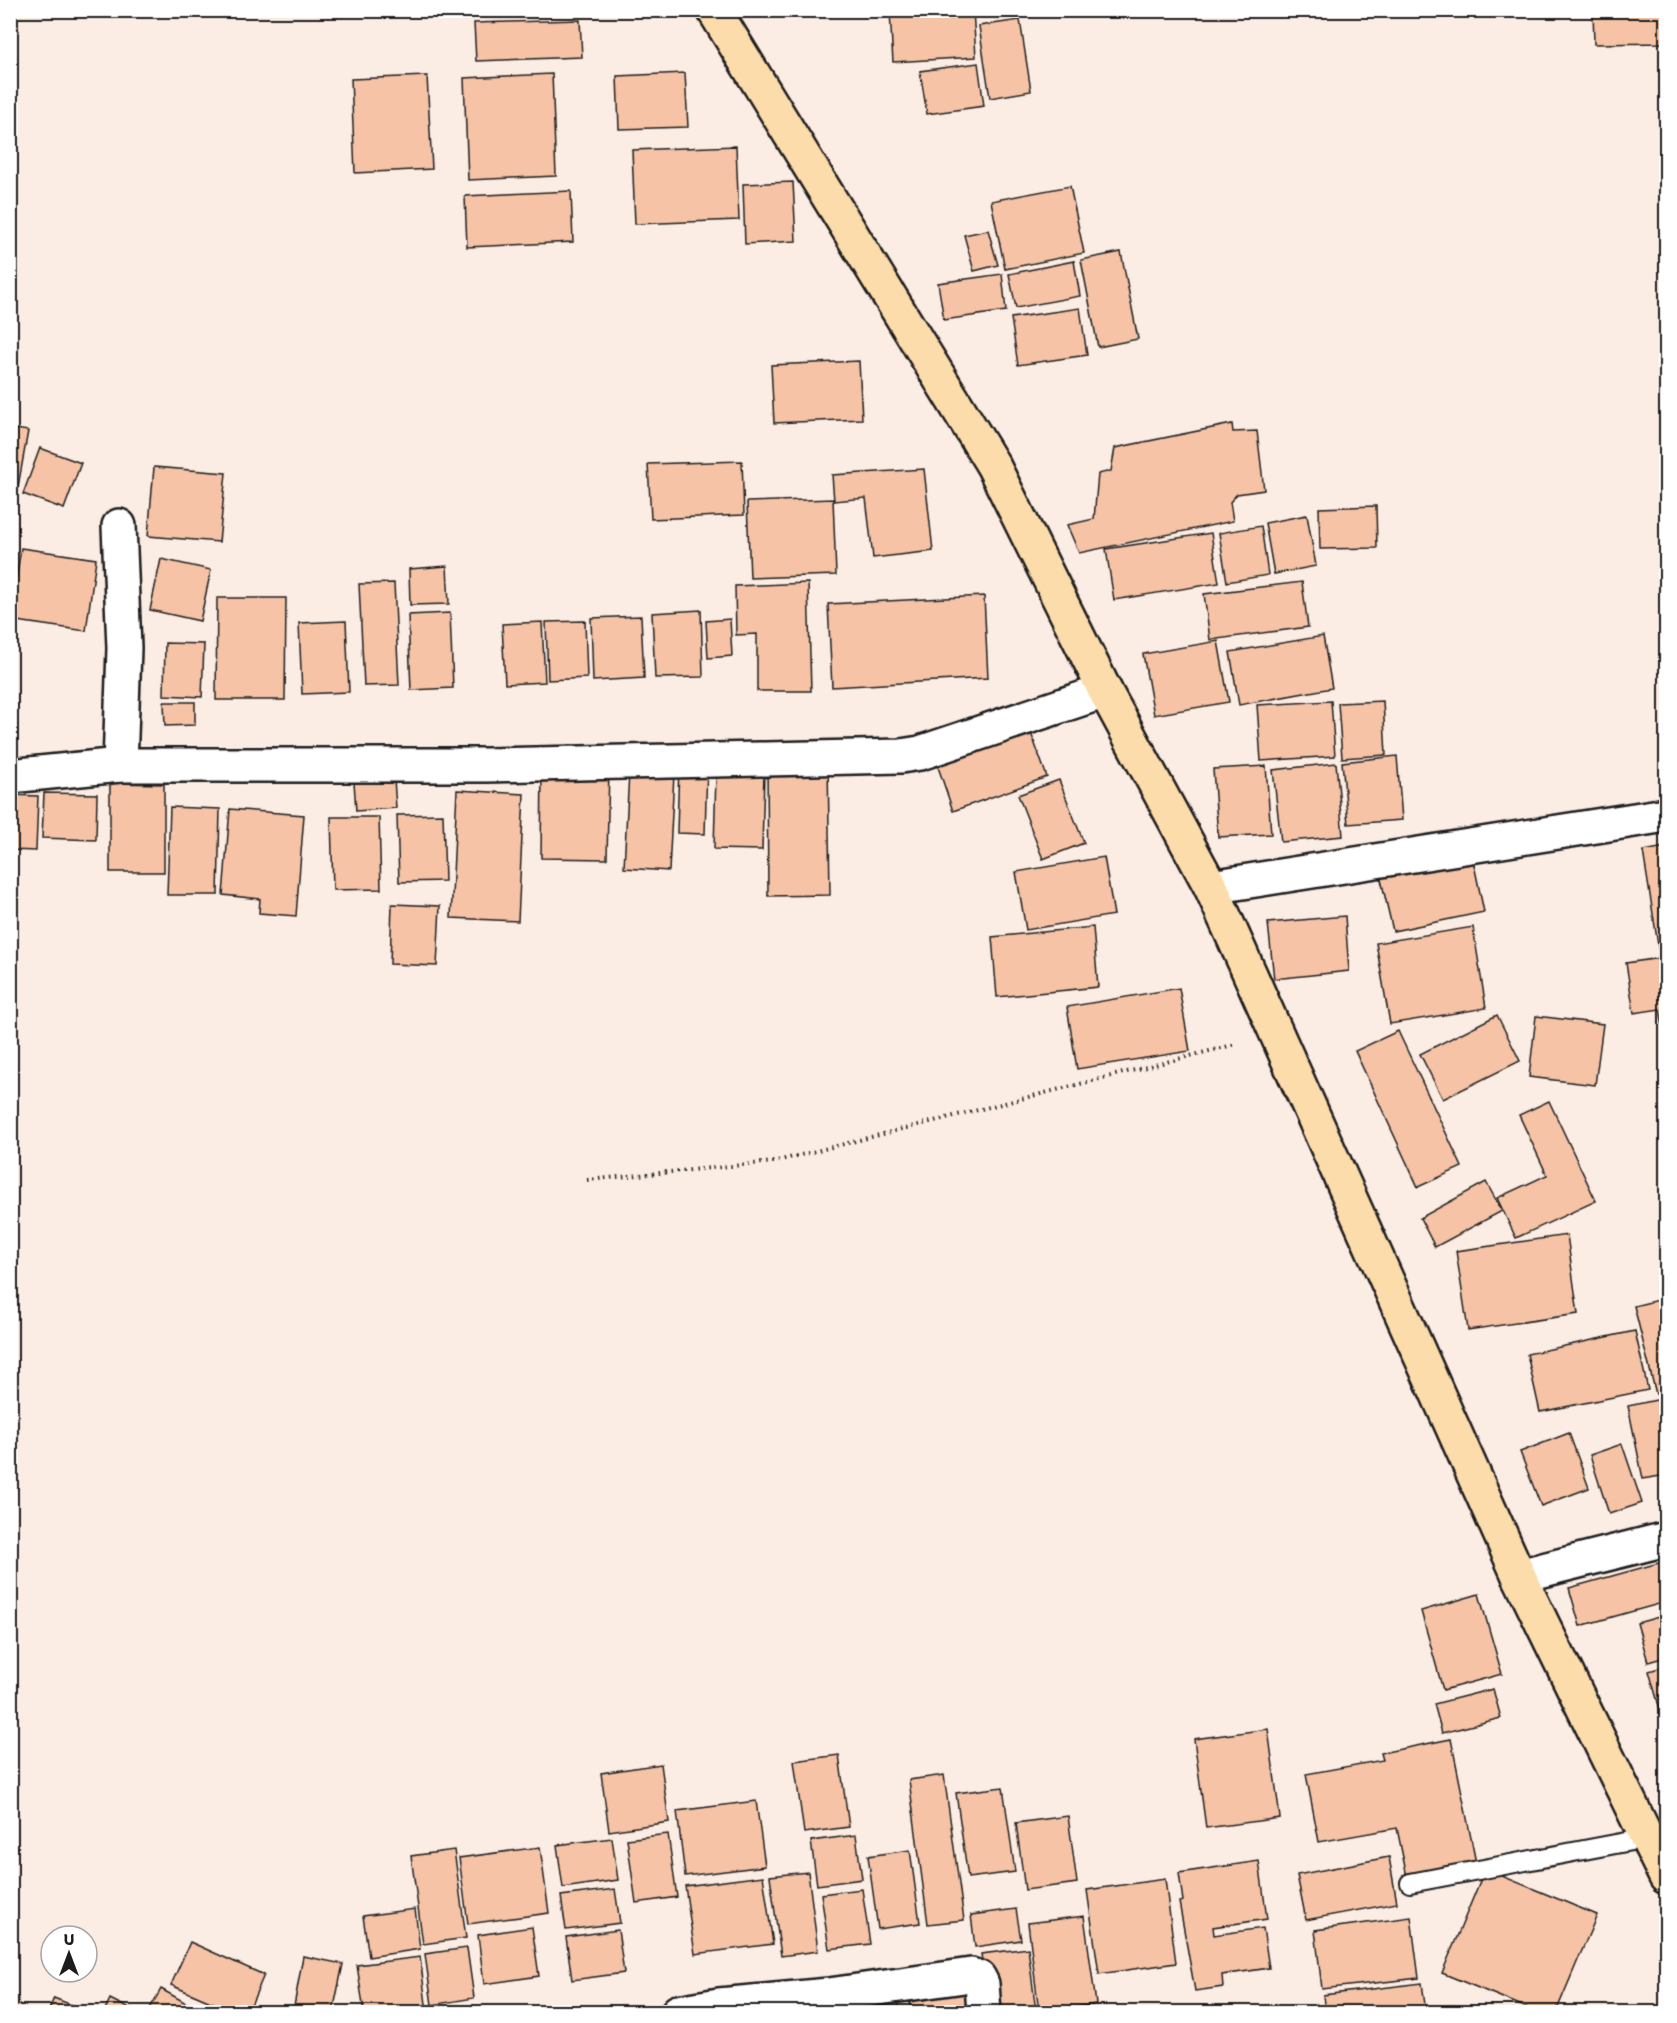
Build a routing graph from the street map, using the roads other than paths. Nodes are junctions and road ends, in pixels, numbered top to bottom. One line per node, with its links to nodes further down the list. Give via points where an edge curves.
1 (714, 10): 3 (main road, via 993,465)
2 (119, 525): 4 (street, via 123,648)
3 (1105, 691): 4 (street, via 901,756 487,765); 7 (main road)
4 (120, 765): 5 (street)
5 (10, 776)
6 (1666, 815): 7 (street)
7 (1211, 887): 9 (main road)
8 (1666, 1539): 9 (street)
9 (1519, 1576): 10 (main road)
10 (1647, 1838): 11 (main road); 12 (lane)
11 (1666, 1877)
12 (1410, 1882)
13 (678, 2013): 14 (street, via 971,1975 982,1984)
14 (984, 2013)

